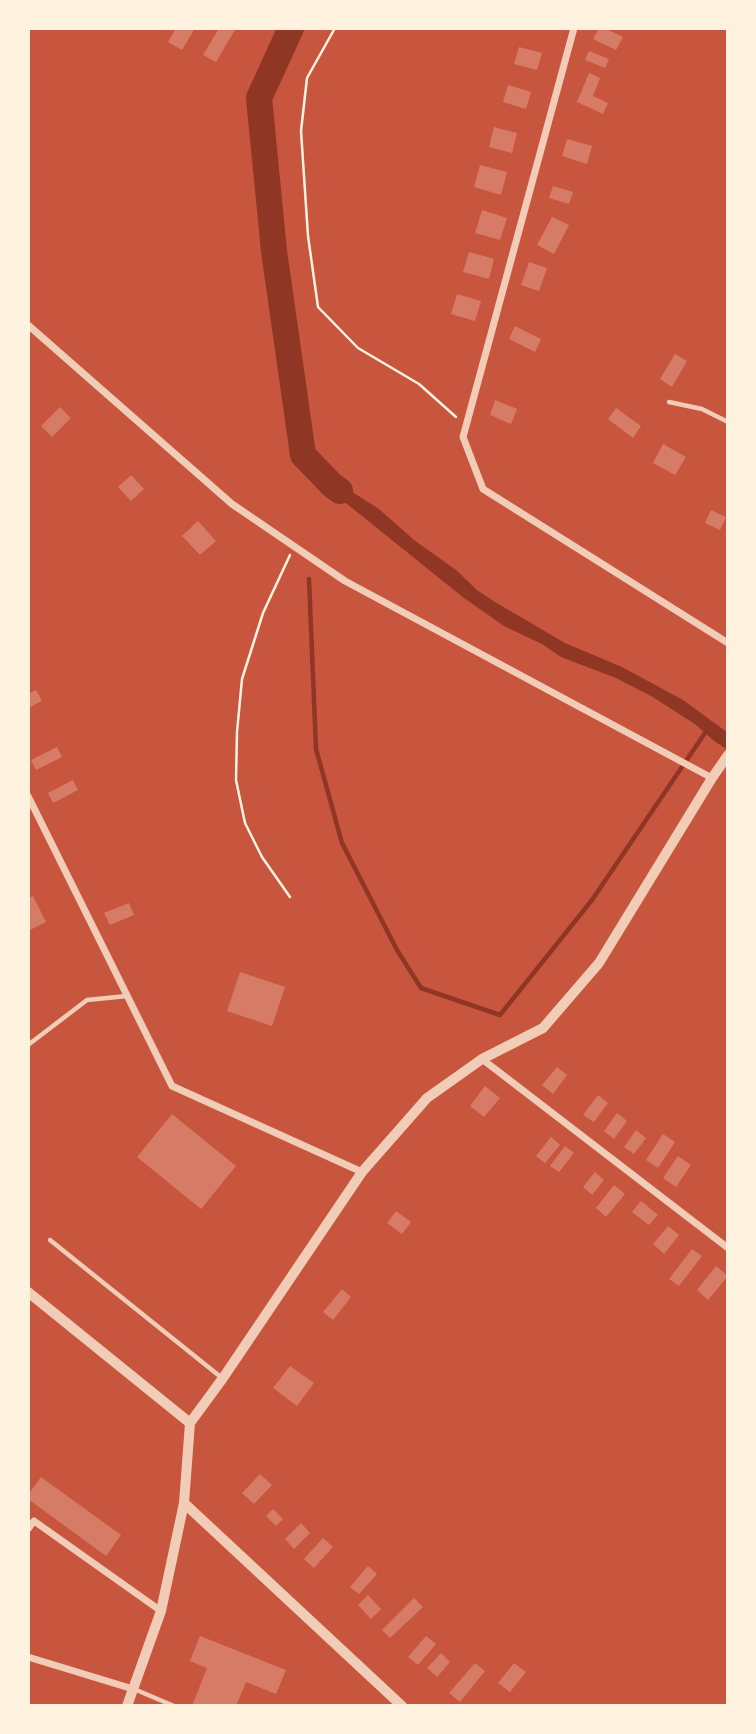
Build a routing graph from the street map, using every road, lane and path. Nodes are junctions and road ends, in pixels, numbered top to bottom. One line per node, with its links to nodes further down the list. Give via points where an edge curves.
1 (335, 28): 6 (path, via 307,78 301,131 318,307 358,348 419,384)
2 (574, 28): 6 (street)
3 (28, 324): 7 (street, via 232,504)
4 (669, 402): 5 (lane, via 702,409)
5 (728, 422)
6 (466, 425): 8 (street, via 463,437 483,489)
7 (294, 545): 10 (street, via 345,581); 12 (path, via 263,613 242,679 236,780 245,823)
8 (728, 643)
9 (725, 759): 10 (street)
10 (712, 778): 15 (street, via 599,962 543,1028)
11 (28, 796): 13 (street)
12 (290, 897)
13 (128, 996): 14 (lane, via 87,999); 16 (street, via 172,1086)
14 (28, 1045)
15 (482, 1059): 16 (street, via 427,1098); 18 (street)
16 (362, 1171): 20 (street)
17 (50, 1240): 20 (lane)
18 (728, 1248)
19 (28, 1292): 21 (street)
20 (223, 1378): 21 (street)
21 (190, 1423): 22 (street)
22 (184, 1503): 24 (street); 29 (street)
23 (28, 1529): 24 (street, via 33,1521)
24 (161, 1611): 26 (street)
25 (28, 1657): 26 (street)
26 (133, 1689): 27 (street); 28 (lane)
27 (127, 1706)
28 (174, 1706)
29 (402, 1706)

